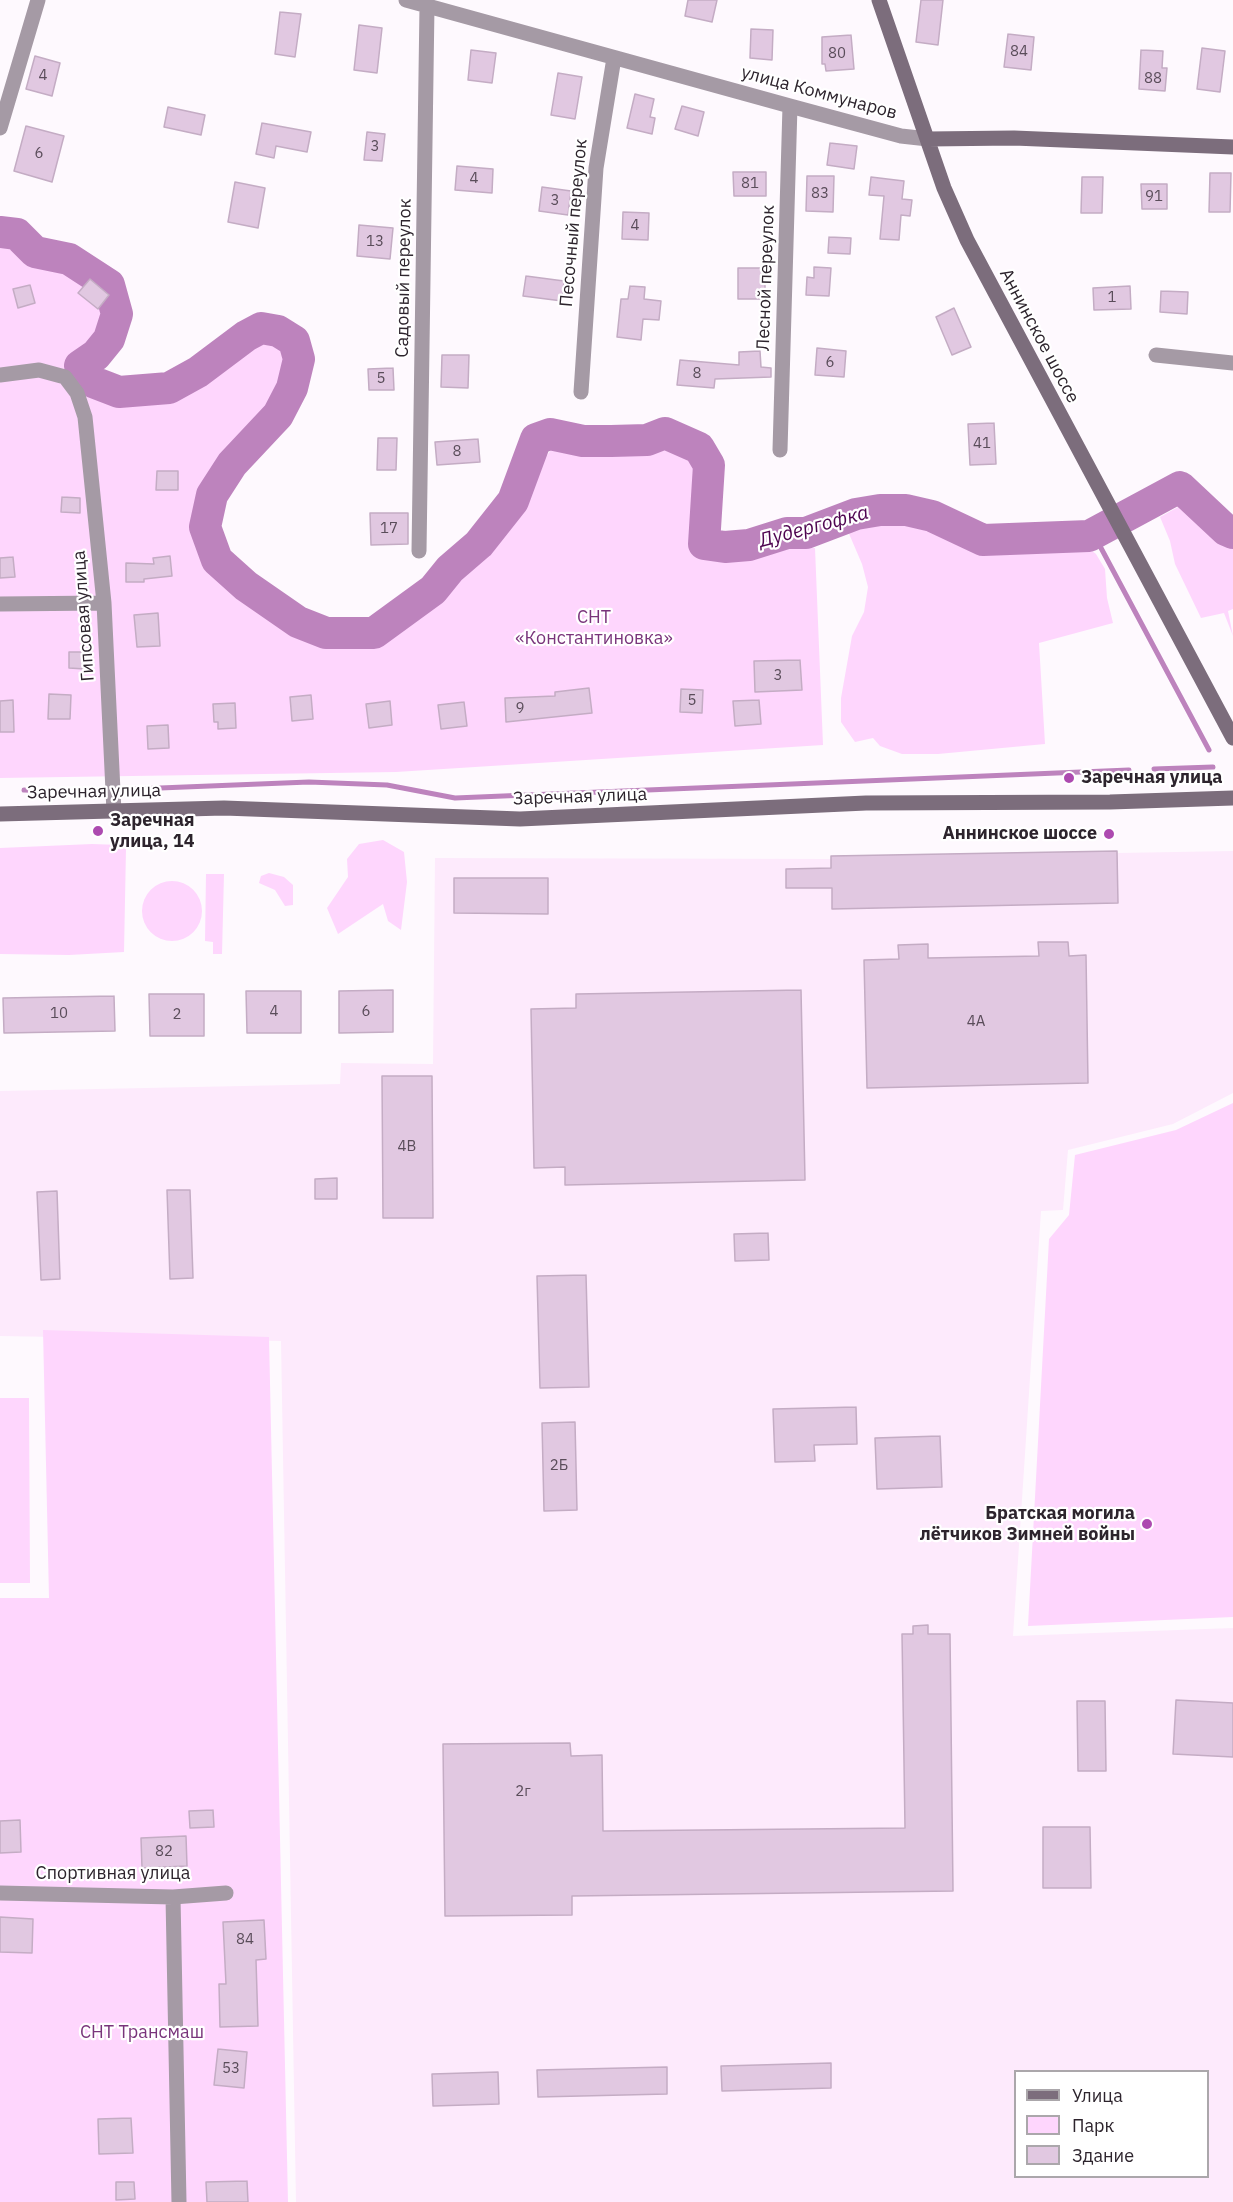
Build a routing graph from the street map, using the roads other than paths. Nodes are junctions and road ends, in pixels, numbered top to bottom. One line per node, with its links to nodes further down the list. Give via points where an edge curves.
1 (38, 0): 7 (street)
2 (406, 0): 4 (street, улица Коммунаров)
3 (879, 0): 8 (street, Аннинское шоссе)
4 (427, 6): 5 (street, улица Коммунаров); 15 (street, Садовый переулок)
5 (614, 58): 6 (street, улица Коммунаров); 13 (street, Песочный переулок, via 596,168)
6 (790, 106): 8 (street, улица Коммунаров, via 901,136); 14 (street, Лесной переулок)
7 (0, 128)
8 (928, 139): 9 (street, улица Коммунаров, via 1014,138); 18 (street, Аннинское шоссе, via 967,240)
9 (1233, 147)
10 (1156, 355): 11 (street)
11 (1233, 363)
12 (0, 375): 16 (street, Гипсовая улица, via 39,369 65,377 77,393 86,417)
13 (582, 392)
14 (780, 450)
15 (419, 551)
16 (104, 603): 17 (street); 20 (street, Гипсовая улица)
17 (0, 604)
18 (1233, 738)
19 (1233, 798): 20 (street, Заречная улица, via 866,803 520,819 224,808)
20 (114, 812): 21 (street, Заречная улица)
21 (0, 814)
22 (0, 1893): 24 (street, Спортивная улица)
23 (226, 1893): 24 (street, Спортивная улица)
24 (173, 1896): 25 (street)
25 (179, 2202)

